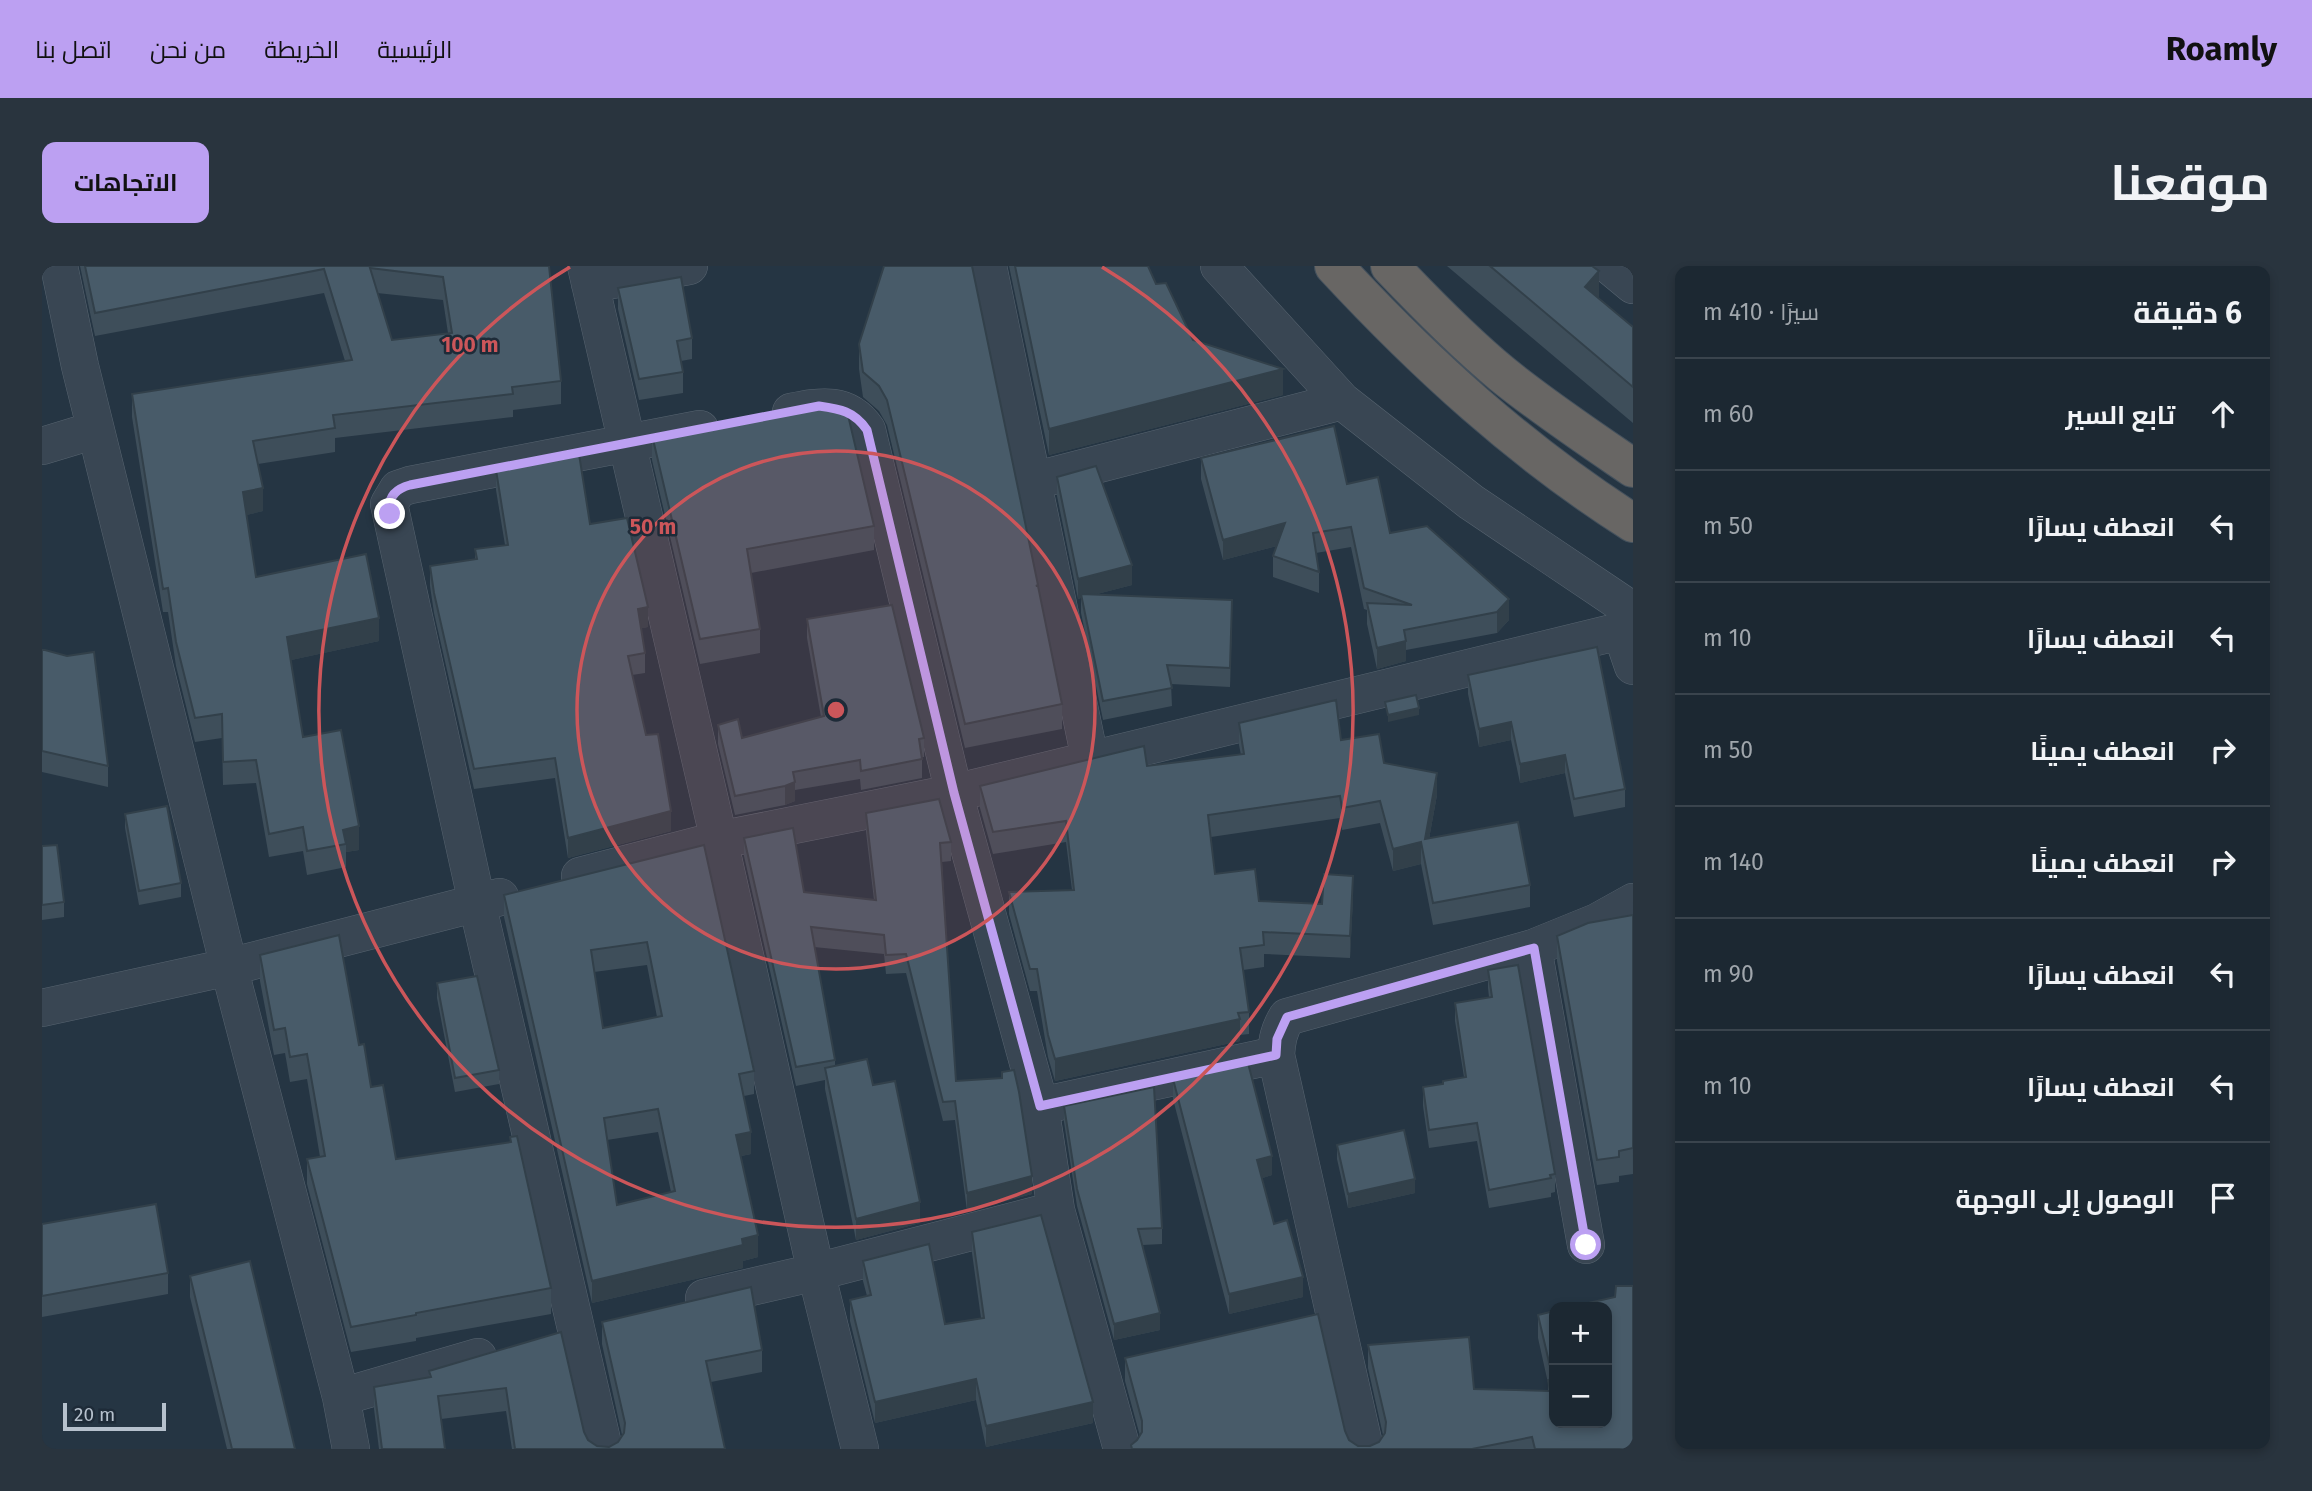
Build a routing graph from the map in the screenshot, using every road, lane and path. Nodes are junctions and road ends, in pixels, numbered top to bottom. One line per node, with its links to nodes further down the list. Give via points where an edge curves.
1 (59, 266): 11 (street)
2 (689, 266): 8 (street)
3 (988, 266): 15 (street)
4 (1219, 266): 10 (street)
5 (1334, 266): 16 (highway, via 1466,398)
6 (1390, 266): 14 (highway, via 1501,373)
7 (1610, 266): 9 (street)
8 (588, 275): 12 (street)
9 (1633, 285)
10 (1342, 401): 15 (street); 17 (street)
11 (95, 430): 13 (street); 25 (street)
12 (628, 443): 20 (street, via 819,406 851,412 860,419 867,430); 21 (street); 23 (street, via 410,485 398,489 389,500)
13 (42, 446)
14 (1633, 468)
15 (1033, 481): 19 (street)
16 (1633, 523)
17 (1629, 624): 18 (street); 19 (street)
18 (1633, 666)
19 (1090, 759): 20 (street)
20 (954, 793): 21 (street); 28 (street)
21 (719, 840): 23 (street); 31 (street)
22 (1633, 902): 24 (street)
23 (477, 903): 25 (street); 35 (street)
24 (1534, 948): 27 (street, via 1287,1017); 30 (street)
25 (229, 967): 26 (street); 36 (street)
26 (42, 1008)
27 (1276, 1055): 28 (street); 33 (street)
28 (1040, 1106): 29 (street)
29 (1056, 1210): 31 (street); 40 (street, via 1113,1362)
30 (1586, 1245)
31 (816, 1272): 32 (street); 39 (street)
32 (670, 1306)
33 (1335, 1311): 34 (street); 41 (street)
34 (1296, 1320)
35 (591, 1325): 36 (street); 38 (street)
36 (341, 1397): 37 (street)
37 (351, 1449)
38 (604, 1449)
39 (860, 1449)
40 (1122, 1449)
41 (1365, 1449)

